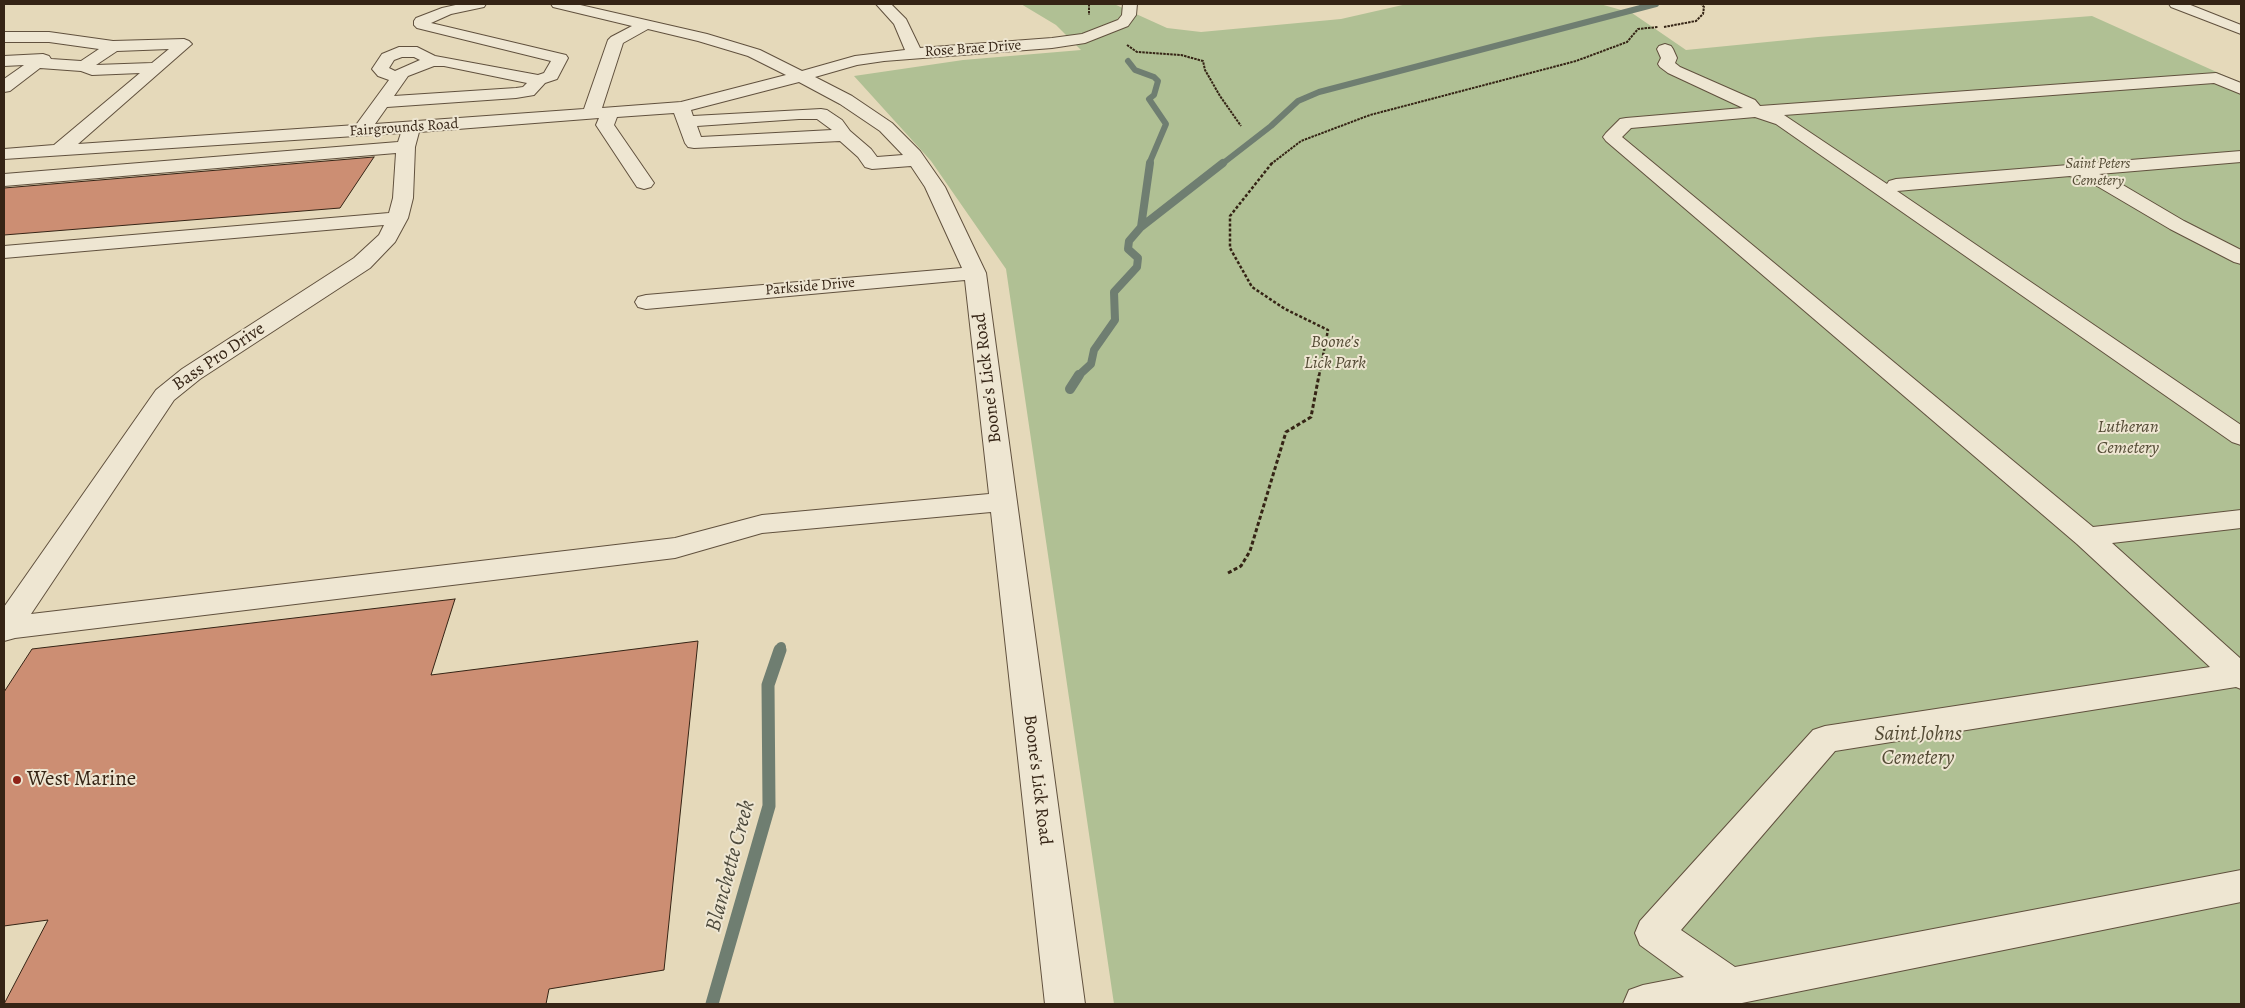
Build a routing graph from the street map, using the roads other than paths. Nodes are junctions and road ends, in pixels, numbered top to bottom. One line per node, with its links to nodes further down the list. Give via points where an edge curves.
1 (479, 4): 17 (street, via 447,11 421,21 422,25 560,58 551,76)
2 (558, 4): 6 (street, Boone's Lick Road)
3 (883, 4): 11 (street, via 902,22)
4 (1130, 4): 11 (street, Rose Brae Drive, via 1129,15 1123,23 1085,38)
5 (2176, 4): 7 (street)
6 (647, 24): 16 (street, Boone's Lick Road, via 702,36 754,53); 26 (street, via 616,40)
7 (2241, 30)
8 (4, 38): 9 (street, via 49,37)
9 (113, 46): 14 (street); 15 (street, via 184,44)
10 (1665, 49): 24 (street, via 1669,58 1666,64 1674,70 1748,104)
11 (914, 53): 16 (street, Rose Brae Drive, via 855,61)
12 (4, 61): 13 (street, via 43,59)
13 (37, 63): 14 (street); 18 (street)
14 (84, 66): 15 (street, via 92,70)
15 (155, 68): 29 (street)
16 (801, 76): 20 (street, Boone's Lick Road); 23 (street, Fairgrounds Road)
17 (539, 80): 21 (street, via 528,91 516,93); 21 (street, via 432,61 402,73)
18 (4, 87)
19 (2241, 89): 22 (street, via 2216,78)
20 (846, 100): 23 (street); 32 (street, Boone's Lick Road, via 886,128)
21 (381, 102): 27 (street)
22 (1784, 110): 24 (street); 36 (street)
23 (689, 111): 25 (street, Fairgrounds Road); 32 (street, via 694,143 844,135 872,163)
24 (1756, 112): 36 (street, via 1782,120); 45 (street, via 1626,123 1612,137)
25 (610, 113): 26 (street, Fairgrounds Road); 35 (street, via 605,125)
26 (591, 114): 28 (street, Fairgrounds Road)
27 (361, 131): 28 (street, Fairgrounds Road); 29 (street, Fairgrounds Road)
28 (409, 137): 34 (street); 37 (street, Bass Pro Drive)
29 (58, 151): 30 (street, Fairgrounds Road)
30 (4, 154)
31 (2241, 156): 33 (street)
32 (916, 160): 40 (street, Boone's Lick Road, via 935,187)
33 (2071, 170): 36 (street); 39 (street, via 2104,182 2177,226)
34 (4, 180)
35 (644, 183)
36 (1890, 188): 42 (street)
37 (398, 218): 38 (street); 46 (street, Bass Pro Drive, via 388,238 362,263 191,374 165,395)
38 (4, 252)
39 (2241, 258)
40 (975, 273): 41 (street, Parkside Drive); 43 (street, Boone's Lick Road)
41 (646, 302)
42 (2241, 437)
43 (1003, 502): 46 (street, via 762,524 674,548); 50 (street, Boone's Lick Road)
44 (2241, 519): 45 (street)
45 (2087, 537): 47 (street)
46 (4, 629)
47 (2240, 676): 49 (street, via 1825,739 1654,933)
48 (2241, 886): 49 (street)
49 (1730, 987): 51 (street)
50 (1065, 1004)
51 (1643, 1004)

